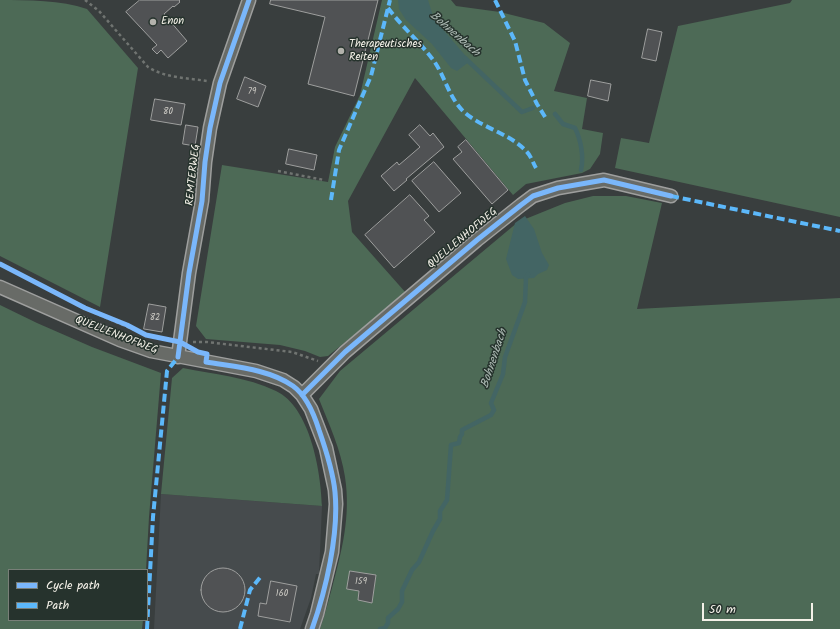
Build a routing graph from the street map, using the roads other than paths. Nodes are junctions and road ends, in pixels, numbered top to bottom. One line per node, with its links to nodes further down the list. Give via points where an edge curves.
1 (249, 0): 4 (street, REMTERWEG, via 220,83 210,128 202,202 188,273)
2 (671, 196): 5 (street, QUELLENHOFWEG, via 604,180 558,188 533,196 345,352)
3 (0, 287): 4 (street, QUELLENHOFWEG, via 120,340 151,351)
4 (178, 356): 5 (street, QUELLENHOFWEG, via 256,371 283,380)
5 (302, 395): 6 (street, QUELLENHOFWEG, via 311,409 326,448 336,504 332,552)
6 (312, 629)

